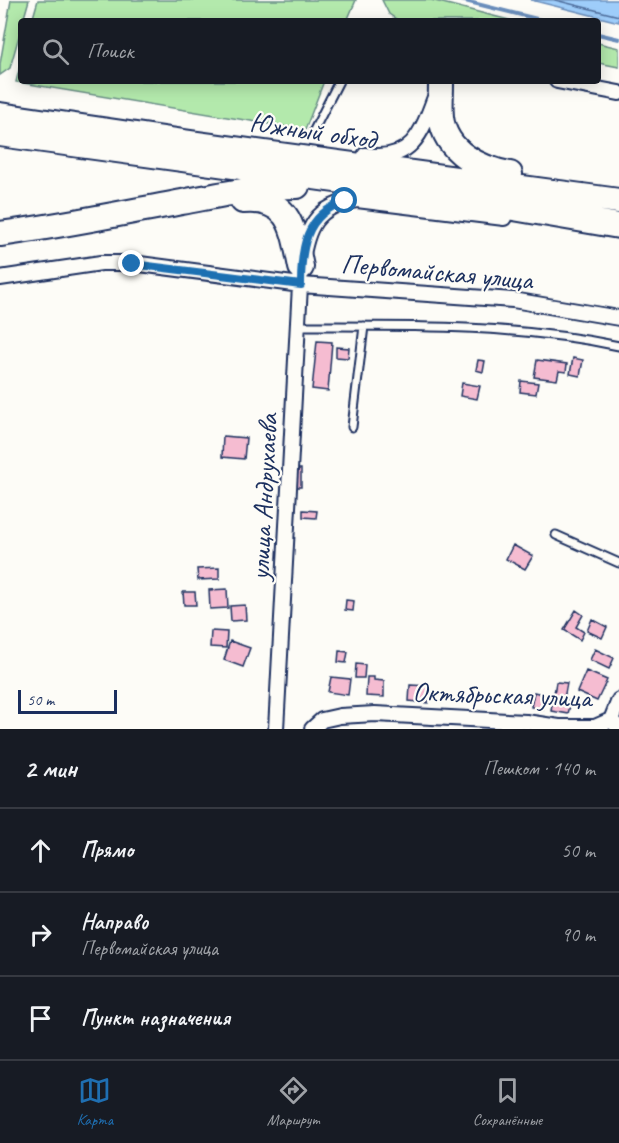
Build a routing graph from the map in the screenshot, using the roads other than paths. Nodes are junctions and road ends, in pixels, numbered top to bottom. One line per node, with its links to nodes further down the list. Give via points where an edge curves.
1 (337, 84): 8 (lane)
2 (440, 84): 6 (street, via 428,117 410,146 377,157)
3 (441, 84): 10 (highway, via 445,133 475,163 496,171)
4 (572, 84): 5 (street)
5 (619, 93)
6 (0, 104)
7 (0, 115): 11 (highway, Южный обход)
8 (314, 130)
9 (0, 134): 12 (highway)
10 (619, 192)
11 (619, 201)
12 (502, 206): 13 (highway); 14 (highway, via 287,186)
13 (619, 225)
14 (0, 235): 16 (highway, via 66,231 257,200 278,207 292,226)
15 (619, 236): 16 (street, улица Андрухаева, via 357,200 333,205 318,216 307,234)
16 (301, 276): 17 (street, Первомайская улица, via 101,263); 18 (street, Первомайская улица, via 513,300); 19 (street, улица Андрухаева)
17 (0, 278)
18 (619, 318)
19 (298, 326): 20 (lane); 27 (street, улица Андрухаева)
20 (364, 326): 21 (lane, via 500,330); 22 (lane)
21 (619, 346)
22 (352, 427)
23 (556, 535): 24 (lane)
24 (619, 563)
25 (619, 700): 26 (street)
26 (615, 724): 28 (street, Октябрьская улица, via 559,727 375,714 322,720)
27 (276, 729)
28 (312, 729)

